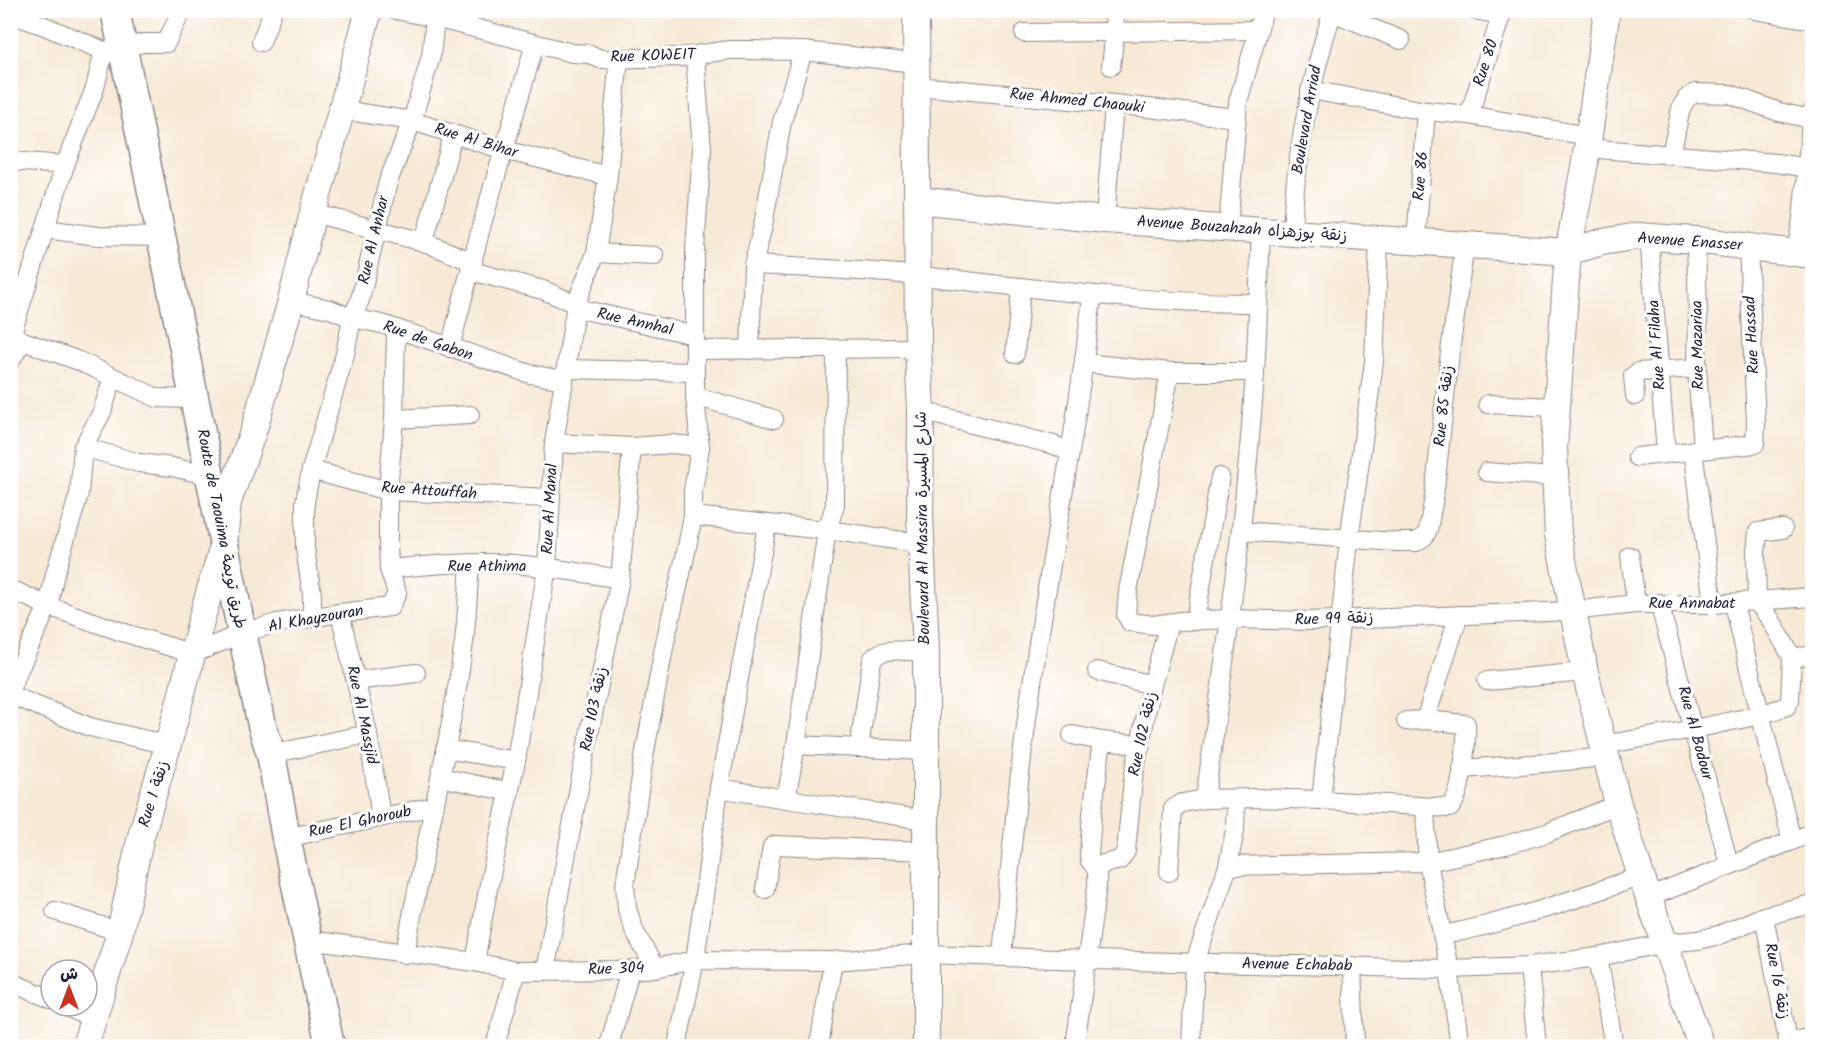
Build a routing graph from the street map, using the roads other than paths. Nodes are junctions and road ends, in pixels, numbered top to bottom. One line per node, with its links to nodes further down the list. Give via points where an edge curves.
1 (115, 10): 23 (main road, Route de Taouima طريق تويمة)
2 (182, 10): 23 (street, via 166,43)
3 (273, 10): 21 (street)
4 (369, 10): 31 (street, Rue 1 زنقة)
5 (396, 10): 15 (street, Rue KOWEIT)
6 (916, 10): 28 (street, Boulevard Al Massira شارع المسيرة)
7 (1114, 10): 18 (street)
8 (1264, 10): 17 (street)
9 (1474, 10): 13 (street)
10 (1607, 10): 38 (street)
11 (1754, 10): 16 (street)
12 (1332, 11): 20 (street); 29 (street, Boulevard Arriad)
13 (1502, 13): 33 (street, Rue 80)
14 (10, 14): 23 (street)
15 (437, 14): 22 (street, Rue KOWEIT); 36 (street, Rue Al Anhar, via 431,56)
16 (1812, 20)
17 (1258, 30): 18 (street); 35 (street)
18 (1115, 32): 19 (street); 27 (street)
19 (1024, 33)
20 (1401, 40)
21 (261, 42)
22 (535, 44): 26 (street, Rue KOWEIT, via 600,59); 39 (street)
23 (114, 49): 42 (street); 53 (main road, Route de Taouima طريق تويمة)
24 (803, 51): 25 (street, Rue KOWEIT, via 729,50); 28 (street, Rue KOWEIT); 65 (street, via 782,122)
25 (695, 56): 26 (street, Rue KOWEIT); 76 (street, via 702,148 694,249)
26 (619, 57): 44 (street, Rue Al Manal)
27 (1111, 66)
28 (917, 75): 30 (street, Rue Ahmed Chaouki); 45 (street, Boulevard Al Massira شارع المسيرة)
29 (1310, 90): 32 (street); 52 (street, Boulevard Arriad)
30 (1114, 104): 35 (street, Rue Ahmed Chaouki); 47 (street)
31 (342, 110): 36 (street, Rue Al Bihar); 46 (street, Rue 1 زنقة)
32 (1426, 111): 33 (street); 57 (street, Rue 86)
33 (1469, 115): 38 (street)
34 (1812, 115): 40 (street, via 1779,112 1730,94 1690,94 1684,101); 43 (street)
35 (1236, 118): 50 (street)
36 (412, 122): 37 (street, Rue Al Bihar); 49 (street, Rue Al Anhar, via 388,182)
37 (453, 135): 39 (street, Rue Al Bihar); 58 (street)
38 (1587, 142): 40 (street); 61 (street)
39 (504, 150): 44 (street, Rue Al Bihar); 66 (street)
40 (1671, 155): 43 (street)
41 (10, 161): 42 (street)
42 (65, 165): 48 (street)
43 (1808, 168): 63 (street, via 1802,219)
44 (608, 176): 62 (street, Rue Al Manal)
45 (916, 201): 47 (street, Avenue Bouzahzah زنقة بوزهزاه); 67 (street, Boulevard Al Massira شارع المسيرة)
46 (313, 213): 49 (street, Rue Annhal); 70 (street, Rue 1 زنقة)
47 (1105, 220): 50 (street, Avenue Bouzahzah زنقة بوزهزاه)
48 (45, 229): 53 (street, via 98,236); 75 (street)
49 (375, 229): 58 (street, Rue Annhal); 73 (street, Rue Al Anhar, via 368,270)
50 (1228, 229): 51 (street, Avenue Bouzahzah زنقة بوزهزاه)
51 (1261, 231): 52 (street, Avenue Bouzahzah زنقة بوزهزاه); 71 (street)
52 (1292, 232): 55 (street, Avenue Bouzahzah زنقة بوزهزاه)
53 (161, 237): 93 (main road, Route de Taouima طريق تويمة)
54 (1649, 237): 56 (street, Avenue Enasser); 61 (street, Avenue Enasser, via 1602,242); 85 (street, Rue Al Filaha)
55 (1379, 238): 57 (street, Avenue Bouzahzah زنقة بوزهزاه); 120 (street, via 1374,362)
56 (1696, 240): 60 (street, Avenue Enasser); 84 (street, Rue Mazariaa)
57 (1416, 241): 59 (street, Avenue Bouzahzah زنقة بوزهزاه)
58 (424, 242): 66 (street, Rue Annhal)
59 (1465, 244): 61 (street, Avenue Bouzahzah زنقة بوزهزاه); 120 (street, Rue 85 زنقة, via 1428,530 1416,542)
60 (1748, 246): 63 (street, Avenue Enasser); 104 (street, Rue Hassad, via 1755,444)
61 (1568, 252): 95 (street)
62 (596, 253): 64 (street); 72 (street, Rue Al Manal)
63 (1804, 253)
64 (655, 256)
65 (753, 265): 67 (street); 80 (street)
66 (472, 266): 72 (street, Rue Annhal, via 543,290); 77 (street)
67 (919, 276): 68 (street); 78 (street, Boulevard Al Massira شارع المسيرة)
68 (1021, 287): 69 (street); 81 (street)
69 (1092, 296): 71 (street, via 1209,304); 83 (street)
70 (291, 301): 73 (street, Rue de Gabon); 121 (street, Rue 1 زنقة, via 228,502)
71 (1258, 303): 88 (street)
72 (576, 306): 76 (street, Rue Annhal); 89 (street, Rue Al Manal)
73 (352, 318): 74 (street, Rue de Gabon); 108 (street, Rue Al Anhar)
74 (396, 330): 77 (street, Rue de Gabon); 98 (street)
75 (15, 336): 82 (street); 90 (street)
76 (695, 343): 80 (street, Rue Annhal); 86 (street)
77 (450, 348): 89 (street, Rue de Gabon, via 530,374)
78 (918, 348): 79 (street, Rue Annhal); 96 (street, Boulevard Al Massira شارع المسيرة)
79 (836, 349): 80 (street, Rue Annhal); 118 (street, via 835,505)
80 (750, 350)
81 (1016, 354)
82 (10, 361)
83 (1084, 363): 87 (street); 105 (street)
84 (1697, 368): 85 (street); 104 (street, Rue Mazariaa)
85 (1659, 371): 92 (street, via 1633,376); 106 (street, Rue Al Filaha)
86 (695, 372): 89 (street, Rue de Gabon); 91 (street)
87 (1170, 372): 88 (street); 143 (street, Rue 99 زنقة, via 1126,609 1130,622)
88 (1256, 372): 119 (street)
89 (565, 375): 100 (street, Rue Al Manal)
90 (113, 377): 93 (street, via 157,398); 101 (street, via 102,412)
91 (695, 396): 99 (street); 103 (street)
92 (1635, 396)
93 (195, 399): 110 (main road, Route de Taouima طريق تويمة)
94 (1488, 404): 95 (street)
95 (1556, 407): 112 (street)
96 (921, 411): 105 (street, via 1054,444); 122 (street, Boulevard Al Massira شارع المسيرة)
97 (470, 415): 98 (street)
98 (393, 419): 113 (street)
99 (774, 420)
100 (554, 443): 102 (street); 114 (street, Rue Al Manal)
101 (83, 447): 110 (street, via 139,463); 135 (street, via 79,494)
102 (632, 447): 103 (street); 127 (street, Rue 103 زنقة)
103 (700, 447): 115 (street)
104 (1698, 450): 106 (street); 134 (street, Rue Mazariaa)
105 (1068, 451): 206 (street, via 1027,715)
106 (1666, 453): 107 (street)
107 (1637, 458)
108 (311, 470): 113 (street, Rue Attouffah); 139 (street, Rue Al Anhar, via 304,524)
109 (1487, 472): 112 (street)
110 (211, 476): 121 (main road, Route de Taouima طريق تويمة)
111 (1220, 477): 142 (street)
112 (1554, 477): 136 (street, via 1558,535)
113 (388, 491): 114 (street, Rue Attouffah); 126 (street)
114 (550, 498): 125 (street, Rue Al Manal)
115 (693, 516): 116 (street); 215 (street, via 665,642 625,875 627,909)
116 (767, 525): 118 (street); 175 (street)
117 (1783, 529): 130 (street, via 1758,532)
118 (827, 530): 122 (street); 164 (street)
119 (1241, 531): 120 (street, Rue 85 زنقة); 140 (street)
120 (1348, 540): 141 (street)
121 (224, 543): 144 (main road, Route de Taouima طريق تويمة); 146 (street, Rue 1 زنقة)
122 (920, 543): 145 (street, Boulevard Al Massira شارع المسيرة)
123 (1630, 556): 133 (street)
124 (470, 564): 125 (street, Rue Athima); 126 (street, Rue Athima); 168 (street, via 464,641)
125 (547, 567): 127 (street, Rue Athima); 172 (street, Rue Al Manal)
126 (389, 569): 137 (street, Al Khayzouran, via 397,593 390,607)
127 (620, 579): 217 (street, Rue 103 زنقة)
128 (10, 589): 135 (street)
129 (1812, 597): 130 (street, Rue Annabat)
130 (1757, 602): 132 (street, Rue Annabat); 148 (street)
131 (1659, 603): 133 (street, Rue Annabat); 134 (street, Rue Annabat); 160 (street, Rue Al Bodour)
132 (1734, 603): 134 (street, Rue Annabat); 157 (street)
133 (1636, 604): 136 (street, Rue Annabat)
134 (1713, 604)
135 (48, 606): 146 (street); 155 (street)
136 (1571, 611): 138 (street, Rue 99 زنقة); 150 (street)
137 (340, 613): 139 (street, Al Khayzouran); 152 (street, Rue Al Massjid)
138 (1459, 615): 141 (street, Rue 99 زنقة); 158 (street)
139 (312, 618): 144 (street, Al Khayzouran)
140 (1230, 619): 141 (street, Rue 99 زنقة); 142 (street, Rue 99 زنقة); 177 (street)
141 (1340, 619): 180 (street)
142 (1195, 621): 143 (street, Rue 99 زنقة)
143 (1169, 623): 154 (street, Rue 102 زنقة)
144 (242, 633): 146 (street, Al Khayzouran); 171 (main road, Route de Taouima طريق تويمة)
145 (926, 652): 167 (street, via 886,651 874,656); 169 (street, Boulevard Al Massira شارع المسيرة)
146 (193, 654): 166 (street, Rue 1 زنقة)
147 (1812, 656): 148 (street)
148 (1792, 657): 157 (street, via 1790,700 1786,706)
149 (1097, 671): 154 (street)
150 (1585, 672): 153 (street); 170 (street)
151 (416, 673): 152 (street)
152 (356, 681): 161 (street, Rue Al Massjid)
153 (1487, 681)
154 (1152, 685): 165 (street, Rue 102 زنقة)
155 (10, 689)
156 (10, 695): 166 (street, via 90,727)
157 (1760, 715): 160 (street); 188 (street)
158 (1425, 720): 159 (street); 173 (street, via 1466,723)
159 (1406, 721)
160 (1694, 729): 170 (street); 191 (street, Rue Al Bodour)
161 (368, 734): 171 (street); 184 (street, Rue Al Massjid)
162 (1072, 735): 163 (street)
163 (1102, 741): 165 (street); 192 (street, via 1089,855)
164 (796, 745): 167 (street); 178 (street)
165 (1141, 745): 192 (street, Rue 102 زنقة, via 1133,779 1127,846 1120,860)
166 (168, 746): 200 (street, Rue 1 زنقة, via 141,836)
167 (859, 748): 169 (street)
168 (445, 749): 172 (street); 174 (street)
169 (927, 751): 185 (street, Boulevard Al Massira شارع المسيرة)
170 (1604, 751): 173 (street, via 1533,764); 181 (street)
171 (271, 754): 187 (main road, Route de Taouima طريق تويمة)
172 (516, 761): 176 (street, Rue Al Manal)
173 (1462, 769): 183 (street, via 1453,807)
174 (440, 777): 176 (street); 182 (street)
175 (719, 788): 178 (street); 208 (street)
176 (510, 792): 211 (street, Rue Al Manal)
177 (1205, 799): 179 (street); 194 (street, via 1182,803 1173,809)
178 (786, 800): 185 (street)
179 (1236, 800): 180 (street); 193 (street)
180 (1322, 800): 183 (street)
181 (1618, 804): 190 (street, via 1527,839); 195 (street)
182 (434, 806): 184 (street, Rue El Ghoroub); 204 (street)
183 (1425, 808): 190 (street)
184 (381, 817): 187 (street, Rue El Ghoroub)
185 (926, 820): 189 (street, Boulevard Al Massira شارع المسيرة)
186 (1812, 832): 188 (street)
187 (286, 838): 202 (main road, Route de Taouima طريق تويمة)
188 (1792, 841): 191 (street)
189 (926, 851): 196 (street, via 777,845 772,848); 205 (street, Boulevard Al Massira شارع المسيرة)
190 (1428, 862): 193 (street); 201 (street)
191 (1729, 864): 195 (street)
192 (1096, 866): 209 (street, via 1097,886)
193 (1228, 866): 212 (street)
194 (1169, 872)
195 (1645, 887): 201 (street, via 1590,894); 203 (street)
196 (765, 889)
197 (1812, 904): 199 (street, Avenue Echabab)
198 (55, 911): 200 (street)
199 (1764, 916): 203 (street, Avenue Echabab, via 1713,937); 224 (street, Rue 16 زنقة)
200 (120, 932): 222 (street, Rue 1 زنقة)
201 (1443, 935): 216 (street)
202 (308, 940): 204 (street, Rue 304); 226 (main road, Route de Taouima طريق تويمة)
203 (1666, 943): 207 (street, Avenue Echabab); 238 (street)
204 (405, 954): 211 (street, Rue 304)
205 (926, 954): 206 (street, Avenue Echabab); 210 (street, Rue 304); 231 (street, Boulevard Al Massira شارع المسيرة)
206 (1002, 957): 209 (street, Avenue Echabab)
207 (1598, 957): 214 (street, Avenue Echabab); 237 (street)
208 (695, 960): 210 (street, Rue 304); 215 (street, Rue 304); 229 (street)
209 (1086, 960): 212 (street, Avenue Echabab); 232 (street)
210 (833, 961): 230 (street)
211 (475, 962): 219 (street, Rue 304)
212 (1195, 962): 213 (street, Avenue Echabab); 233 (street)
213 (1352, 966): 216 (street, Avenue Echabab); 234 (street)
214 (1529, 966): 216 (street, Avenue Echabab); 236 (street)
215 (655, 968): 218 (street, Rue 304)
216 (1449, 969): 235 (street)
217 (545, 970): 218 (street, Rue 304); 219 (street, Rue 304)
218 (630, 970): 228 (street)
219 (516, 971): 227 (street)
220 (10, 982): 221 (street)
221 (39, 994)
222 (94, 1019): 225 (street, Rue 1 زنقة)
223 (1812, 1036): 224 (street)
224 (1789, 1045)
225 (85, 1047)
226 (330, 1047)
227 (495, 1047)
228 (609, 1047)
229 (677, 1047)
230 (819, 1047)
231 (926, 1047)
232 (1075, 1047)
233 (1191, 1047)
234 (1355, 1047)
235 (1460, 1047)
236 (1537, 1047)
237 (1614, 1047)
238 (1701, 1047)

